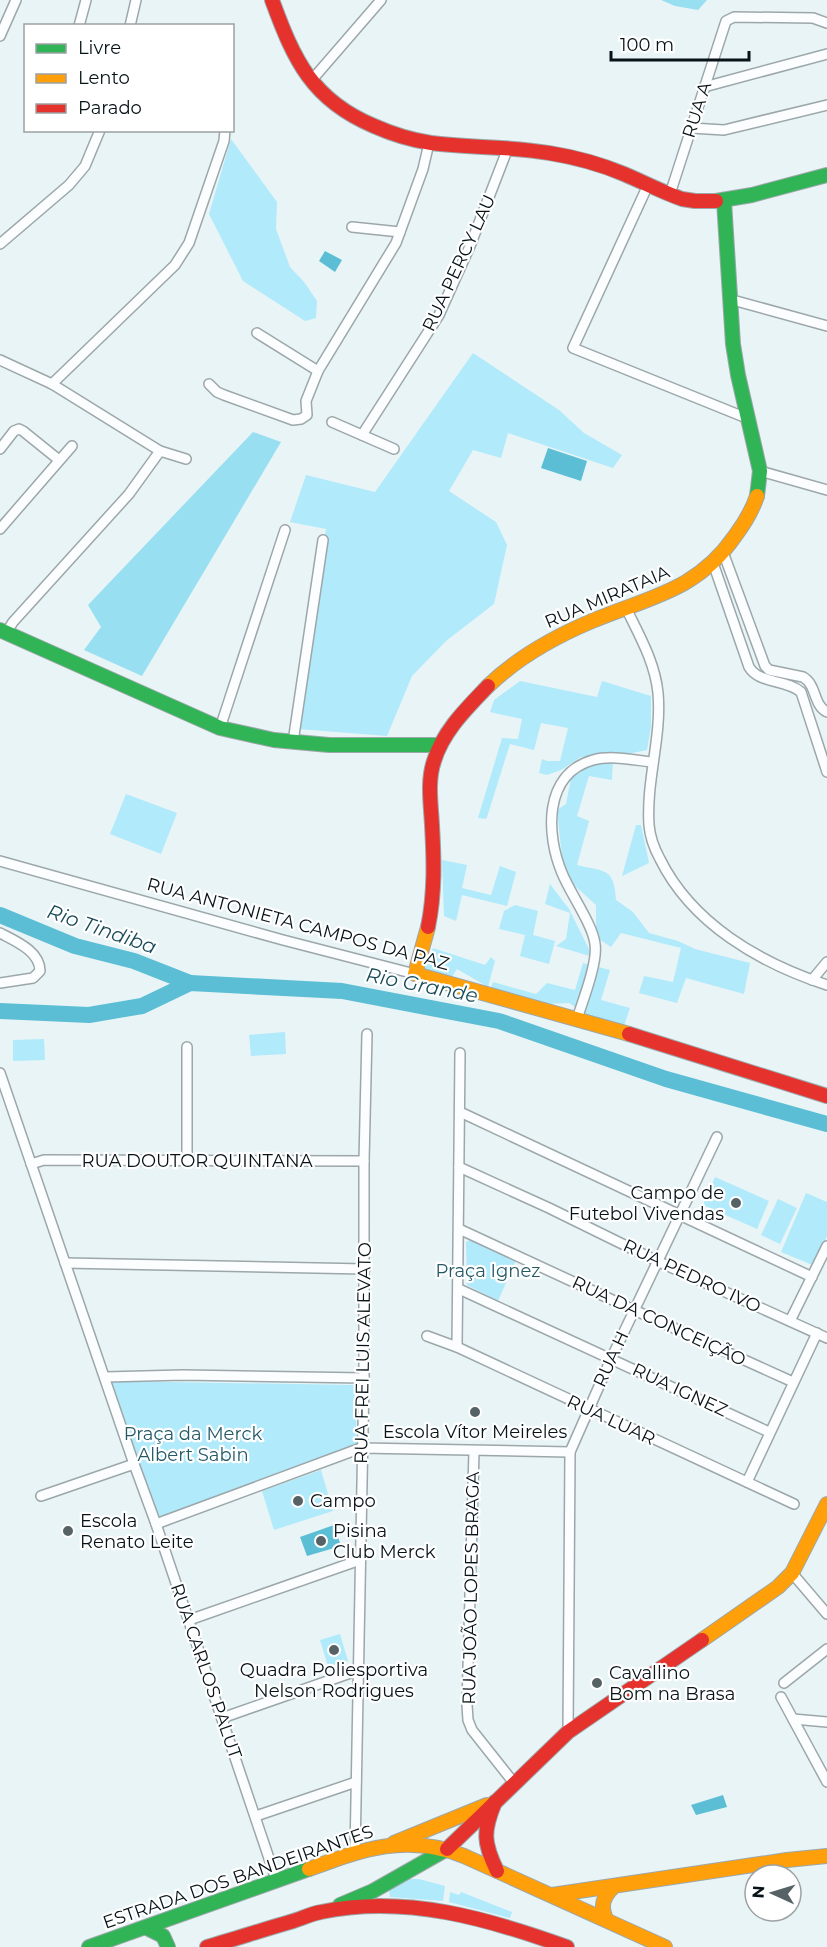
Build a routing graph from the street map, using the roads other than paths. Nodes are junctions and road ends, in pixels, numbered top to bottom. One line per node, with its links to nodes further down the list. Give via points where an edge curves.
1 (16, 0): 9 (street)
2 (86, 0): 6 (street)
3 (136, 0): 7 (street)
4 (272, 0): 11 (street, via 291,50)
5 (381, 0): 11 (street)
6 (80, 24)
7 (130, 24)
8 (827, 24): 12 (street, RUA A, via 813,18 730,18)
9 (0, 36)
10 (827, 54): 12 (street)
11 (311, 81): 17 (street, via 348,113 377,128)
12 (704, 87): 14 (street, RUA A)
13 (827, 105): 14 (street, via 724,130)
14 (691, 128): 21 (street, RUA A)
15 (99, 132): 25 (street, via 85,166 69,185)
16 (225, 132): 31 (street, via 189,243 175,265)
17 (429, 142): 18 (street); 24 (street)
18 (508, 148): 20 (street, via 549,153 614,170); 35 (street, RUA PERCY LAU, via 439,315)
19 (827, 175): 22 (street)
20 (648, 185): 21 (street); 33 (street, via 573,348)
21 (670, 194): 22 (street, via 693,201)
22 (724, 201): 26 (street, RUA MIRATAIA)
23 (352, 227): 24 (street)
24 (400, 232): 30 (street)
25 (0, 244)
26 (729, 299): 27 (street); 33 (street, RUA MIRATAIA, via 734,355)
27 (827, 326)
28 (257, 333): 30 (street)
29 (0, 360): 31 (street)
30 (318, 371): 32 (street, via 306,401 307,415 293,420 224,395)
31 (52, 384): 39 (street)
32 (209, 384)
33 (748, 419): 42 (street, RUA MIRATAIA)
34 (332, 422): 35 (street)
35 (362, 435): 38 (street)
36 (72, 446): 41 (street)
37 (0, 449): 41 (street, via 19,429)
38 (394, 449)
39 (160, 451): 40 (street); 50 (street, via 129,494)
40 (186, 459)
41 (59, 460): 44 (street)
42 (760, 471): 43 (street); 47 (street, RUA MIRATAIA, via 761,482 748,515)
43 (827, 490)
44 (0, 529)
45 (285, 530): 52 (street)
46 (323, 540): 53 (street)
47 (723, 552): 48 (street, RUA MIRATAIA); 51 (street, via 765,666 807,679)
48 (713, 563): 49 (street, RUA MIRATAIA, via 668,593); 56 (street, via 751,670 801,692)
49 (626, 608): 54 (street, RUA MIRATAIA, via 557,636 528,653 490,685); 55 (street, via 655,676 658,724)
50 (2, 636): 52 (street)
51 (827, 712)
52 (220, 728): 53 (street)
53 (293, 742): 54 (street)
54 (440, 745): 60 (street, RUA MIRATAIA, via 430,780 433,899)
55 (652, 762): 61 (street, via 648,789 652,845 675,886 709,921 746,948); 64 (street, via 594,759 567,775 555,797 551,817 553,849 595,942 595,958)
56 (827, 772)
57 (0, 861): 60 (street, RUA ANTONIETA CAMPOS DA PAZ)
58 (0, 933): 62 (street, via 27,948 40,965 37,976)
59 (827, 962): 61 (street)
60 (415, 974): 64 (street, RUA ANTONIETA CAMPOS DA PAZ)
61 (812, 980): 63 (street)
62 (0, 983)
63 (827, 985)
64 (577, 1019): 69 (street, RUA ANTONIETA CAMPOS DA PAZ)
65 (367, 1034): 72 (street, RUA FREI LUIS ALEVATO)
66 (187, 1047): 73 (street)
67 (460, 1053): 70 (street)
68 (0, 1073): 74 (street, RUA CARLOS PALUT)
69 (827, 1096)
70 (460, 1112): 75 (street); 76 (street)
71 (717, 1137): 76 (street, RUA H)
72 (364, 1161): 73 (street, RUA DOUTOR QUINTANA); 81 (street, RUA FREI LUIS ALEVATO)
73 (188, 1162): 74 (street, RUA DOUTOR QUINTANA, via 44,1160)
74 (31, 1164): 80 (street, RUA CARLOS PALUT)
75 (459, 1167): 77 (street); 79 (street, RUA PEDRO IVO)
76 (680, 1215): 79 (street, RUA H); 82 (street)
77 (459, 1229): 83 (street); 84 (street, RUA DA CONCEIÇÃO)
78 (827, 1246): 82 (street)
79 (657, 1261): 84 (street, RUA H); 85 (street, RUA PEDRO IVO)
80 (66, 1263): 81 (street); 91 (street, RUA CARLOS PALUT)
81 (364, 1269): 92 (street, RUA FREI LUIS ALEVATO)
82 (812, 1277): 85 (street)
83 (459, 1289): 89 (street); 90 (street, RUA IGNEZ)
84 (634, 1310): 90 (street, RUA H); 93 (street, RUA DA CONCEIÇÃO)
85 (790, 1321): 86 (street, RUA PEDRO IVO)
86 (817, 1333): 88 (street, RUA PEDRO IVO); 93 (street)
87 (428, 1336): 89 (street, RUA LUAR)
88 (827, 1338)
89 (457, 1347): 94 (street, RUA LUAR)
90 (611, 1359): 94 (street, RUA H); 95 (street, RUA IGNEZ)
91 (105, 1377): 92 (street); 99 (street, RUA CARLOS PALUT)
92 (364, 1378): 96 (street, RUA FREI LUIS ALEVATO)
93 (793, 1382): 95 (street)
94 (588, 1410): 98 (street, RUA H); 100 (street, RUA LUAR)
95 (769, 1432): 100 (street)
96 (361, 1448): 97 (street); 104 (street); 105 (street, RUA FREI LUIS ALEVATO)
97 (474, 1451): 98 (street); 119 (street, RUA JOÃO LOPES BRAGA, via 468,1720)
98 (570, 1452): 116 (street)
99 (134, 1464): 101 (street); 104 (street, RUA CARLOS PALUT)
100 (747, 1482): 102 (street, RUA LUAR)
101 (41, 1496)
102 (794, 1504)
103 (827, 1504): 106 (street)
104 (156, 1524): 108 (street, RUA CARLOS PALUT)
105 (360, 1560): 108 (street); 110 (street, RUA FREI LUIS ALEVATO)
106 (792, 1573): 107 (street); 116 (street, via 770,1593)
107 (827, 1614)
108 (189, 1620): 113 (street, RUA CARLOS PALUT)
109 (827, 1649): 111 (street)
110 (359, 1670): 113 (street); 118 (street, RUA FREI LUIS ALEVATO)
111 (784, 1683)
112 (781, 1697): 114 (street)
113 (222, 1718): 121 (street, RUA CARLOS PALUT)
114 (793, 1719): 115 (street); 117 (street)
115 (827, 1722)
116 (568, 1732): 119 (street)
117 (826, 1778)
118 (357, 1782): 121 (street); 124 (street, RUA FREI LUIS ALEVATO)
119 (514, 1783): 120 (street)
120 (495, 1802): 122 (street); 123 (street); 126 (street, via 484,1836)
121 (256, 1816): 127 (street, RUA CARLOS PALUT)
122 (388, 1845): 123 (street, ESTRADA DOS BANDEIRANTES, via 421,1844); 124 (street, ESTRADA DOS BANDEIRANTES)
123 (447, 1849): 126 (street, ESTRADA DOS BANDEIRANTES); 130 (street, via 373,1891)
124 (356, 1853): 127 (street, ESTRADA DOS BANDEIRANTES)
125 (827, 1856): 128 (street)
126 (497, 1871): 129 (street, ESTRADA DOS BANDEIRANTES)
127 (276, 1879): 132 (street, ESTRADA DOS BANDEIRANTES)
128 (613, 1887): 129 (street); 131 (street, via 602,1900)
129 (552, 1895): 131 (street, ESTRADA DOS BANDEIRANTES)
130 (321, 1912): 135 (street); 136 (street, via 420,1907 498,1923)
131 (606, 1920): 137 (street, ESTRADA DOS BANDEIRANTES)
132 (147, 1928): 133 (street, ESTRADA DOS BANDEIRANTES); 134 (street, via 163,1936)
133 (89, 1947)
134 (168, 1947)
135 (207, 1947)
136 (567, 1947)
137 (665, 1947)

